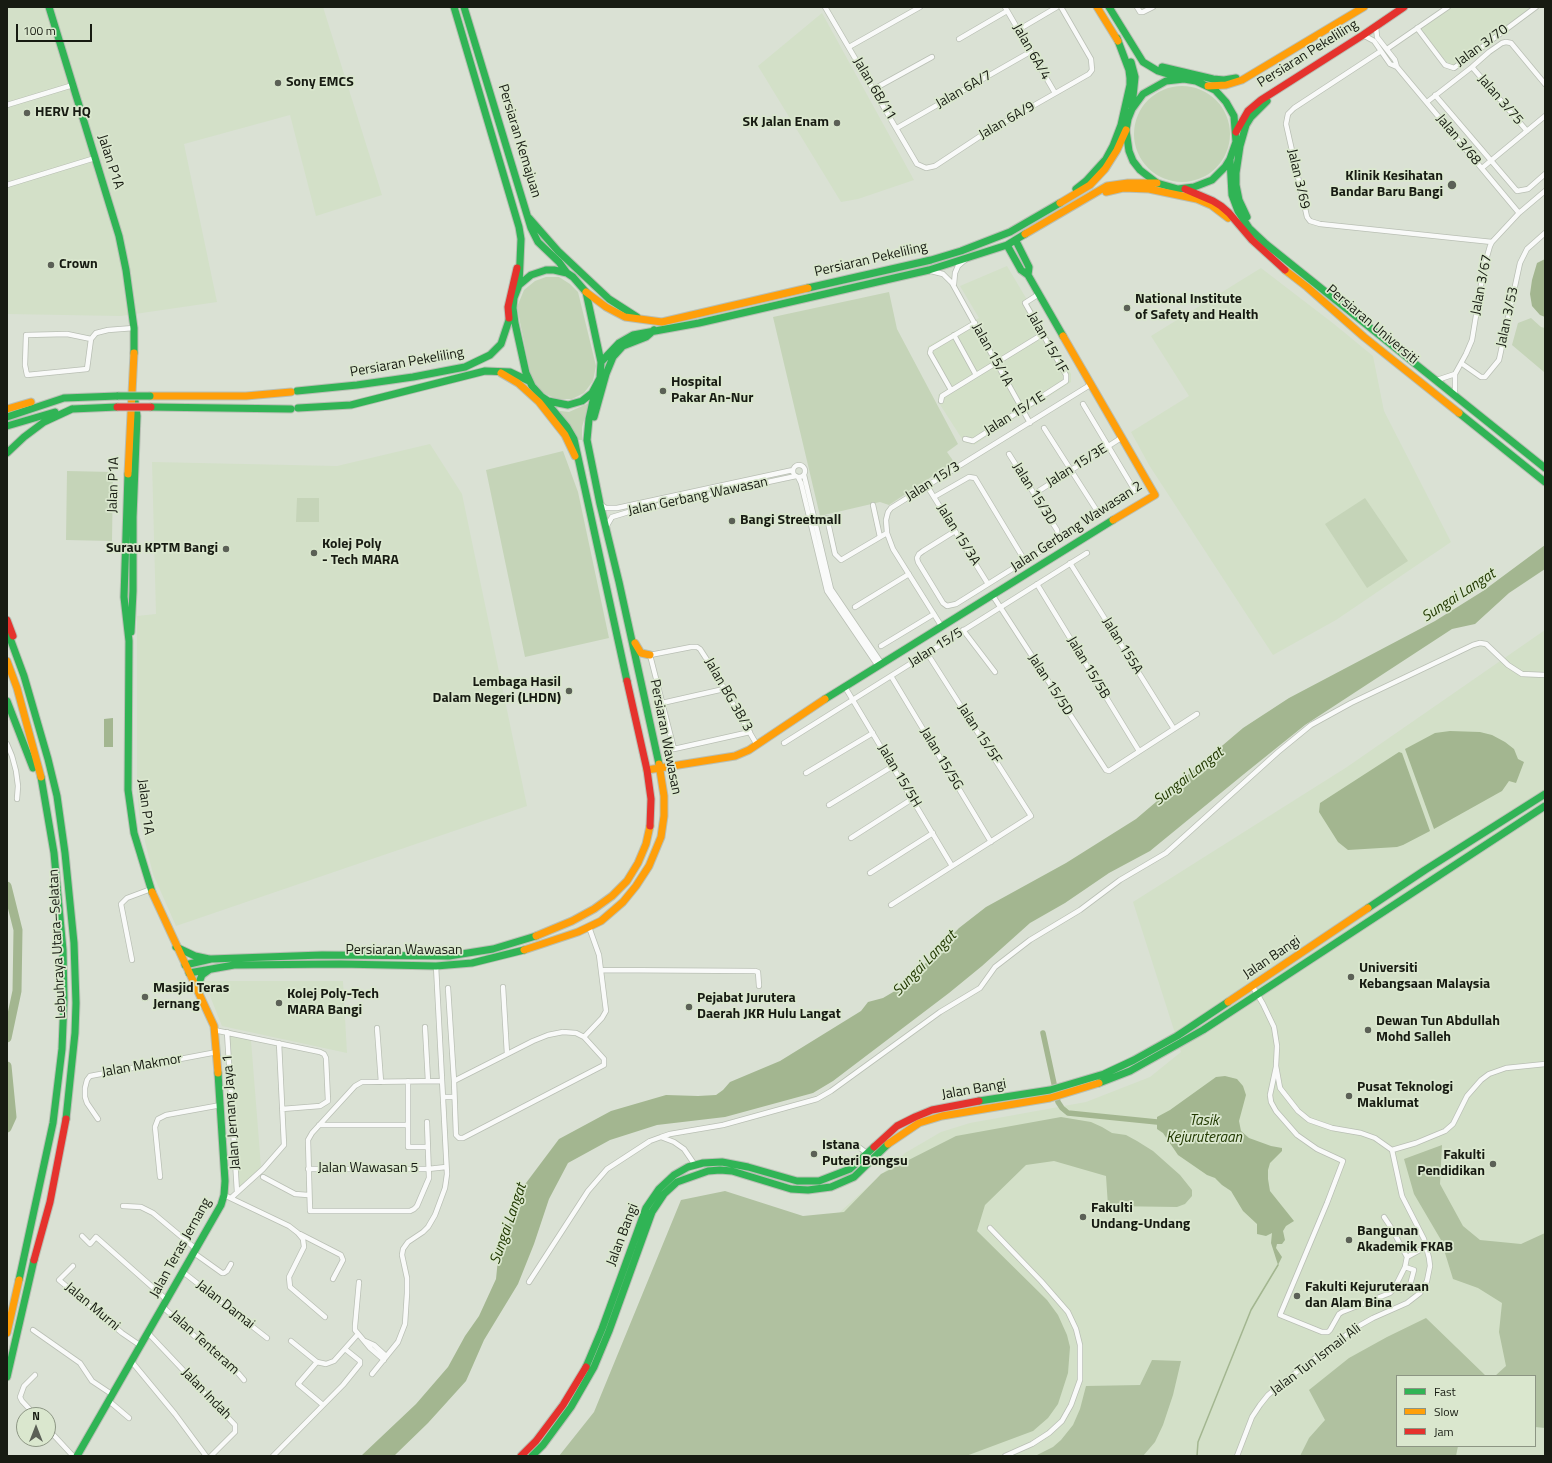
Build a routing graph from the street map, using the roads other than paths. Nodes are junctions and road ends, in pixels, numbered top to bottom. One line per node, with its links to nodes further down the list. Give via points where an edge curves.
1 (49, 7): 34 (main road, Jalan P1A)
2 (454, 7): 66 (main road, Persiaran Kemajuan, via 516,215 520,239)
3 (464, 7): 61 (main road, Persiaran Kemajuan)
4 (826, 7): 24 (street, Jalan 6B/11)
5 (920, 7): 24 (street)
6 (1057, 7): 19 (street)
7 (1061, 7): 38 (street, Jalan 6A/9, via 1091,59 1092,70)
8 (1097, 7): 22 (main road)
9 (1109, 7): 20 (main road)
10 (1153, 7): 15 (street, via 1140,12)
11 (1364, 7): 31 (main road, Persiaran Pekeliling)
12 (1404, 7): 17 (main road, Persiaran Pekeliling)
13 (1448, 7): 18 (street)
14 (1536, 7): 18 (street, Jalan 3/70, via 1454,68 1445,65)
15 (1138, 8)
16 (1006, 9): 19 (street, Jalan 6A/4); 23 (street, Jalan 6A/4)
17 (1376, 27): 21 (main road, Persiaran Pekeliling); 25 (street, Jalan 3/68, via 1377,37)
18 (1416, 28): 25 (street)
19 (1018, 30): 27 (street, Jalan 6A/4)
20 (1124, 30): 31 (main road, via 1146,58 1165,69 1224,80); 32 (main road, via 1143,62 1158,71)
21 (1363, 35): 26 (street, Jalan 3/68, via 1374,41); 37 (main road, Persiaran Pekeliling)
22 (1117, 38): 42 (main road, via 1134,71); 59 (main road, via 1130,78 1118,132 1106,159 1096,171)
23 (959, 39)
24 (849, 47): 36 (street, Jalan 6B/11)
25 (1387, 49): 29 (street, Jalan 3/68)
26 (1381, 51): 29 (street, Jalan 3/68, via 1390,64); 64 (street, Jalan 3/69, via 1288,114 1286,124 1307,217 1310,221 1320,224)
27 (1030, 52): 38 (street, Jalan 6A/4); 44 (street, Jalan 6A/7)
28 (932, 56): 36 (street)
29 (1397, 67): 40 (street, Jalan 3/68)
30 (1472, 67): 33 (street, Jalan 3/75, via 1502,43 1511,43); 39 (street); 46 (street, Jalan 3/75)
31 (1255, 72): 35 (main road, Persiaran Pekeliling, via 1226,85)
32 (1184, 79): 35 (main road); 42 (main road, via 1166,81 1150,89)
33 (1545, 84)
34 (73, 85): 41 (street); 48 (main road, Jalan P1A)
35 (1208, 86): 47 (main road, via 1226,102 1234,116)
36 (874, 90): 44 (street, Jalan 6B/11)
37 (1272, 92): 47 (main road, Persiaran Pekeliling, via 1248,111); 68 (main road, via 1246,125 1240,146 1236,185 1244,213)
38 (1055, 93): 51 (street, Jalan 6A/9, via 982,135 935,166)
39 (1435, 95): 40 (street); 50 (street)
40 (1427, 102): 52 (street, Jalan 3/68)
41 (7, 105)
42 (1132, 109): 45 (main road)
43 (1545, 116): 46 (street)
44 (897, 128): 51 (street, Jalan 6B/11, via 917,164)
45 (1126, 130): 54 (main road, via 1133,161 1144,174); 59 (main road, Persiaran Pekeliling, via 1105,169 1090,185)
46 (1527, 131): 50 (street)
47 (1236, 132): 49 (main road, via 1235,146)
48 (95, 158): 55 (street); 81 (main road, Jalan P1A, via 119,236)
49 (1230, 159): 56 (main road, via 1212,180); 68 (main road, Persiaran Universiti, via 1232,195 1238,210 1249,228)
50 (1492, 161): 52 (street); 53 (street, via 1518,191 1528,189)
51 (926, 168)
52 (1482, 168): 60 (street, Jalan 3/68)
53 (1545, 174)
54 (1157, 183): 56 (main road, via 1171,188); 58 (main road, Persiaran Pekeliling, via 1117,184 1097,191)
55 (7, 185)
56 (1185, 188): 69 (main road, Persiaran Universiti, via 1221,206)
57 (1545, 191): 60 (street, Jalan 3/67)
58 (1080, 203): 63 (main road, Persiaran Pekeliling); 69 (main road, via 1111,190 1137,187 1197,199 1224,214 1253,247)
59 (1056, 205): 79 (main road, Persiaran Pekeliling, via 1010,232 931,260 668,321)
60 (1519, 213): 64 (street, Jalan 3/67)
61 (528, 216): 71 (main road, Persiaran Kemajuan, via 538,242); 79 (main road, via 558,251 608,299)
62 (1545, 233): 88 (street, Jalan 3/53, via 1527,249 1520,263 1499,360 1485,377 1481,377)
63 (1016, 241): 65 (main road, Persiaran Pekeliling); 72 (main road, Jalan Gerbang Wawasan 2, via 1029,267)
64 (1492, 242): 88 (street, Jalan 3/67, via 1484,267 1472,340)
65 (1008, 245): 67 (main road, Persiaran Pekeliling); 72 (main road, Jalan Gerbang Wawasan 2, via 1021,270)
66 (519, 258): 73 (main road, Persiaran Kemajuan); 78 (main road, via 508,307)
67 (966, 259): 70 (main road, Persiaran Pekeliling); 74 (street, via 955,273)
68 (1284, 259): 93 (main road, Persiaran Universiti)
69 (1276, 263): 122 (main road, Persiaran Universiti)
70 (929, 270): 74 (street, Jalan 15/1A, via 943,274); 82 (main road, Persiaran Pekeliling, via 699,323)
71 (567, 273): 73 (main road, via 546,270 531,275); 75 (main road)
72 (1028, 275): 76 (main road, Jalan Gerbang Wawasan 2)
73 (519, 285): 77 (main road)
74 (955, 287): 80 (street, Jalan 15/1A)
75 (586, 292): 79 (main road, Persiaran Pekeliling, via 614,312); 86 (main road)
76 (1039, 294): 83 (street, Jalan 15/1F, via 1025,303); 95 (main road, Jalan Gerbang Wawasan 2)
77 (513, 308): 78 (main road, Persiaran Pekeliling); 92 (main road)
78 (510, 320): 100 (main road, Persiaran Pekeliling, bridge, via 501,344 483,360 433,374 384,382 246,396)
79 (642, 320)
80 (975, 324): 84 (street); 87 (street, Jalan 15/1A)
81 (134, 328): 85 (street, via 96,333); 190 (main road, Jalan P1A, via 133,385 137,416 133,598 129,641 128,790 134,833)
82 (654, 330): 86 (main road, Persiaran Pekeliling, via 625,339); 111 (main road, via 646,337 623,346 613,357)
83 (1042, 334): 87 (street); 94 (street, Jalan 15/1F, via 1066,375)
84 (954, 335): 91 (street); 97 (street, via 933,347 930,353)
85 (91, 339): 85 (street, via 87,369 27,375 24,354 26,335 67,334)
86 (601, 362): 96 (main road, via 601,374)
87 (996, 362): 91 (street); 105 (street, Jalan 15/1A)
88 (1461, 363): 90 (street, Jalan 3/67)
89 (495, 370): 92 (main road, Persiaran Pekeliling, via 510,372); 104 (main road, Persiaran Pekeliling, bridge, via 334,407); 116 (main road, via 518,383 539,402 565,435)
90 (1455, 374): 93 (street); 98 (street)
91 (976, 375): 97 (street)
92 (529, 380): 99 (main road)
93 (1437, 380): 98 (main road, Persiaran Universiti)
94 (1065, 383): 105 (street, Jalan 15/1E)
95 (1090, 385): 107 (street, Jalan 15/3); 110 (main road, Jalan Gerbang Wawasan 2)
96 (596, 387): 99 (main road, via 582,401 568,405 552,403); 111 (main road, Persiaran Wawasan, via 589,419)
97 (951, 390): 101 (street, via 942,396)
98 (1455, 394): 117 (main road, Persiaran Universiti)
99 (542, 397): 116 (main road, Persiaran Wawasan, via 572,436)
100 (64, 398): 103 (main road, via 41,400); 106 (main road)
101 (941, 401)
102 (1083, 404): 113 (street)
103 (7, 409)
104 (72, 409): 108 (main road); 114 (main road, via 34,429)
105 (1022, 409): 107 (street, Jalan 15/1A); 112 (street, Jalan 15/1E, via 973,441)
106 (7, 417)
107 (1030, 422): 123 (street, Jalan 15/3)
108 (7, 426)
109 (1044, 428): 119 (street)
110 (1121, 438): 113 (street, Jalan 15/3E); 141 (main road, Jalan Gerbang Wawasan 2, via 1155,495)
111 (588, 440): 127 (main road, Persiaran Wawasan)
112 (965, 440)
113 (1108, 446): 119 (street, Jalan 15/3E); 124 (street)
114 (7, 453)
115 (1009, 454): 125 (street, Jalan 15/3D)
116 (580, 466): 176 (main road, Persiaran Wawasan)
117 (1545, 468)
118 (793, 470): 120 (street, via 796,466 802,466 805,470); 121 (street); 127 (street, Jalan Gerbang Wawasan, via 617,508 606,508)
119 (1071, 470): 125 (street, Jalan 15/3E); 129 (street)
120 (804, 475): 121 (street); 154 (street, via 832,589)
121 (797, 477): 131 (street, Jalan Gerbang Wawasan, via 626,513 612,517); 154 (street, via 801,483 827,591)
122 (1545, 482)
123 (927, 486): 126 (street, Jalan 15/3A); 133 (street, Jalan 15/3, via 891,508 886,516)
124 (1135, 491)
125 (1034, 494): 136 (street, Jalan 15/3D, via 1058,534 1057,541)
126 (934, 497): 132 (street, Jalan 15/3A); 136 (street, via 969,477 975,478)
127 (600, 504): 131 (main road, Persiaran Wawasan)
128 (873, 505): 134 (street)
129 (1099, 514)
130 (827, 518): 134 (street, via 835,554 841,560)
131 (606, 527): 149 (main road, Persiaran Wawasan)
132 (955, 532): 139 (street, Jalan 15/3A); 139 (street, via 919,554 918,562 943,603 947,606 956,604)
133 (887, 533): 134 (street); 138 (street, Jalan 15/3, via 893,549)
134 (880, 537)
135 (1087, 553): 137 (street, Jalan 15/5)
136 (1025, 561): 139 (street)
137 (1070, 564): 140 (street, Jalan 15/5); 165 (street, Jalan 155A)
138 (909, 574): 142 (street); 144 (street, Jalan 15/3)
139 (988, 584)
140 (1036, 584): 143 (street, Jalan 15/5); 171 (street, Jalan 15/5B)
141 (992, 596): 143 (street, Jalan 15/5D); 146 (main road, Jalan Gerbang Wawasan 2)
142 (855, 607)
143 (1000, 607): 148 (street, Jalan 15/5); 171 (street, Jalan 15/5D, via 1103,768 1109,771)
144 (934, 614): 146 (street, Jalan 15/3); 150 (street)
145 (7, 620): 157 (main road)
146 (942, 627): 154 (main road, Jalan Gerbang Wawasan 2)
147 (7, 630): 157 (main road, Lebuhraya Utara–Selatan)
148 (963, 630): 151 (street, Jalan 15/5); 155 (street)
149 (631, 636): 152 (main road, via 641,653); 172 (main road, Persiaran Wawasan)
150 (881, 646)
151 (927, 653): 158 (street, Jalan 15/5); 187 (street, Jalan 15/5F, via 1031,816)
152 (650, 655): 160 (street, Jalan BG 3B/3, via 697,647); 163 (street)
153 (7, 661): 179 (main road, Lebuhraya Utara–Selatan, via 28,726)
154 (880, 665): 159 (main road, Jalan Gerbang Wawasan 2)
155 (995, 672)
156 (1545, 675): 237 (street, via 1522,674 1508,665 1486,644 1480,643 1351,703 1311,725 1166,853 1120,880 1080,910 1030,940 995,967 980,988 940,1012 817,1099 723,1125)
157 (24, 676): 283 (main road, Lebuhraya Utara–Selatan, via 57,796 74,943 75,1033 65,1125 50,1202 29,1278)
158 (891, 676): 161 (street, Jalan 15/5); 187 (street, Jalan 15/5G)
159 (845, 687): 161 (street, Jalan 15/5H); 170 (main road, Jalan Gerbang Wawasan 2)
160 (724, 688): 163 (street); 166 (street, Jalan BG 3B/3)
161 (853, 700): 167 (street, Jalan 15/5H); 168 (street, Jalan 15/5)
162 (7, 701): 179 (main road)
163 (662, 703): 166 (street, via 674,749)
164 (1197, 714): 165 (street)
165 (1174, 729): 171 (street)
166 (750, 732): 170 (street, Jalan BG 3B/3)
167 (873, 733): 174 (street, Jalan 15/5H); 177 (street)
168 (784, 743)
169 (7, 744): 181 (street, via 16,771)
170 (757, 745): 173 (main road, Jalan Gerbang Wawasan 2, via 735,756)
171 (1139, 751)
172 (657, 755): 173 (main road, via 662,762); 175 (main road, Persiaran Wawasan)
173 (672, 766): 175 (main road, Jalan Gerbang Wawasan 2); 178 (main road, via 664,773)
174 (893, 766): 182 (street, Jalan 15/5H); 183 (street)
175 (660, 768): 176 (main road, Jalan Gerbang Wawasan 2); 178 (main road, Persiaran Wawasan)
176 (647, 770): 192 (main road, Persiaran Wawasan, via 651,821 646,844 627,881)
177 (806, 773)
178 (662, 782): 194 (main road, Persiaran Wawasan, via 664,816 660,837 649,866 623,902 601,921)
179 (43, 789): 271 (main road, Lebuhraya Utara–Selatan, via 54,853 62,926 62,1049 47,1158)
180 (1545, 794): 210 (main road, Jalan Bangi)
181 (17, 799)
182 (912, 799): 185 (street, Jalan 15/5H); 186 (street)
183 (829, 805)
184 (1545, 806): 212 (main road, Jalan Bangi)
185 (933, 833): 188 (street, Jalan 15/5H); 189 (street)
186 (851, 838)
187 (991, 842): 188 (street)
188 (952, 866): 191 (street)
189 (870, 873)
190 (151, 889): 195 (main road, Jalan P1A); 200 (street, via 127,898 120,904)
191 (891, 905)
192 (594, 910): 193 (main road, Persiaran Wawasan); 194 (main road)
193 (572, 921): 194 (main road); 198 (main road, Persiaran Wawasan, via 493,949)
194 (589, 927): 204 (main road, Persiaran Wawasan, via 515,953 472,963); 206 (street, via 598,950)
195 (176, 947): 199 (main road, via 196,956); 203 (main road, Jalan P1A)
196 (322, 955): 197 (main road, Persiaran Wawasan); 199 (main road, Persiaran Wawasan); 201 (main road); 202 (main road)
197 (416, 956): 198 (main road, Persiaran Wawasan); 204 (main road, via 428,959)
198 (449, 956): 204 (main road)
199 (211, 959): 203 (main road, Persiaran Wawasan)
200 (132, 960)
201 (305, 964): 202 (main road, Persiaran Wawasan); 205 (main road, Persiaran Wawasan, via 234,965)
202 (340, 964): 204 (main road, Persiaran Wawasan)
203 (185, 965): 207 (main road, Jalan Teras Jernang)
204 (436, 966): 226 (street)
205 (213, 968): 207 (main road, Persiaran Wawasan); 213 (main road, via 202,975 200,980)
206 (601, 970): 208 (street, via 755,971 758,972); 218 (street, via 606,1011)
207 (189, 973): 213 (main road, Jalan Teras Jernang)
208 (759, 986)
209 (503, 987): 221 (street)
210 (1253, 987): 212 (street); 241 (main road, Jalan Bangi, via 1177,1036 1104,1074 1050,1090 932,1110 897,1126)
211 (448, 988): 227 (street)
212 (1258, 995): 223 (street, via 1274,1027 1277,1046); 295 (main road, Jalan Bangi, via 1203,1030 1108,1081 1050,1098 942,1116 918,1123 887,1145 854,1177 830,1187 791,1189 732,1171 720,1170 708,1171 677,1182 664,1194 652,1212 594,1367 571,1407)
213 (203, 1002): 216 (main road, Jalan Teras Jernang)
214 (377, 1028): 228 (street)
215 (425, 1028): 225 (street)
216 (214, 1030): 217 (street); 220 (main road, Jalan Teras Jernang)
217 (227, 1032): 219 (street); 248 (street, Jalan Jernang Jaya 1)
218 (584, 1037): 221 (street, via 570,1032 548,1035); 230 (street, via 604,1059 604,1065 463,1138 456,1135)
219 (279, 1043): 232 (street); 232 (street, via 324,1054 328,1101 320,1106)
220 (217, 1052): 231 (main road, Jalan Teras Jernang); 233 (street, Jalan Makmor, via 90,1076 85,1097)
221 (507, 1054): 227 (street)
222 (1545, 1064): 240 (street, via 1506,1068 1489,1074 1467,1096 1453,1124 1445,1131)
223 (1276, 1066): 240 (street, via 1280,1088 1298,1112 1309,1120 1332,1128 1362,1133 1375,1138); 266 (street, via 1270,1095 1276,1111 1297,1135 1317,1149 1342,1160 1341,1168 1280,1315 1325,1332 1330,1330 1338,1314 1390,1293)
224 (408, 1081): 225 (street); 228 (street); 236 (street)
225 (428, 1081): 226 (street)
226 (442, 1081): 229 (street)
227 (454, 1081): 230 (street)
228 (381, 1082): 235 (street, via 358,1084)
229 (443, 1097): 230 (street); 243 (street)
230 (454, 1097)
231 (220, 1105): 246 (street, via 166,1115 158,1119 155,1127); 250 (main road, Jalan Teras Jernang)
232 (282, 1109): 248 (street, via 284,1146)
233 (98, 1119)
234 (427, 1122): 239 (street)
235 (319, 1125): 236 (street); 244 (street, via 308,1140)
236 (408, 1125): 239 (street, via 408,1147)
237 (661, 1137): 242 (street, via 674,1142); 265 (street, via 650,1141 607,1169 588,1191)
238 (833, 1145): 241 (street, via 856,1145)
239 (428, 1147): 245 (street)
240 (1392, 1150): 256 (street, Jalan Tun Ismail Ali, via 1402,1196)
241 (868, 1154): 242 (main road, Jalan Bangi, via 840,1174 809,1182 722,1162)
242 (696, 1165): 294 (main road, Jalan Bangi, via 674,1175 659,1189 646,1208 586,1366 563,1405 536,1441)
243 (446, 1167): 245 (street, Jalan Wawasan 5); 278 (street, via 445,1188 435,1215 423,1232 408,1242 403,1249 407,1293 405,1324 398,1342)
244 (308, 1168): 245 (street, Jalan Wawasan 5); 249 (street)
245 (428, 1169): 249 (street, via 428,1178 417,1206 410,1211 310,1210)
246 (160, 1177)
247 (262, 1177): 249 (street, via 295,1194)
248 (237, 1192): 250 (street)
249 (308, 1195)
250 (227, 1197): 254 (street, via 289,1226); 257 (main road, Jalan Teras Jernang)
251 (123, 1206): 257 (street, via 141,1207 153,1213)
252 (1384, 1217): 258 (street)
253 (990, 1228): 296 (street, via 1068,1312 1080,1345 1080,1380 1062,1421 1032,1444)
254 (298, 1233): 263 (street, via 341,1255 343,1260); 269 (street, via 304,1247 289,1277 290,1287)
255 (82, 1236): 267 (street, via 90,1244 96,1237)
256 (1427, 1246): 258 (street); 297 (street, Jalan Tun Ismail Ali, via 1430,1272 1420,1293 1407,1303 1357,1327 1274,1390 1252,1418)
257 (195, 1251): 259 (street, via 222,1273 227,1271); 262 (main road, Jalan Teras Jernang)
258 (1407, 1257): 261 (street)
259 (231, 1264)
260 (73, 1266): 276 (street, Jalan Murni, via 59,1280)
261 (1405, 1267): 266 (street); 266 (street, via 1414,1270 1410,1285 1402,1290)
262 (183, 1272): 267 (main road, Jalan Teras Jernang); 274 (street, Jalan Damai)
263 (333, 1279)
264 (359, 1282): 273 (street, via 355,1326)
265 (529, 1282)
266 (1395, 1287)
267 (167, 1300): 268 (main road, Jalan Teras Jernang)
268 (163, 1307): 272 (main road, Jalan Teras Jernang); 284 (street, Jalan Tenteram)
269 (325, 1317)
270 (33, 1330): 285 (street, via 80,1363 92,1381)
271 (7, 1333)
272 (148, 1333): 276 (main road, Jalan Teras Jernang); 292 (street, Jalan Indah, via 233,1422 235,1432)
273 (358, 1334): 277 (street); 278 (street, via 374,1345)
274 (267, 1338)
275 (291, 1341): 280 (street)
276 (141, 1346): 279 (main road, Jalan Teras Jernang)
277 (344, 1349): 280 (street, via 330,1363); 286 (street, via 360,1361 360,1364)
278 (385, 1358): 281 (street)
279 (132, 1362): 285 (main road, Jalan Teras Jernang); 291 (street)
280 (317, 1362): 286 (street, via 298,1384)
281 (372, 1374)
282 (35, 1375): 287 (street, via 24,1386 20,1397)
283 (7, 1377)
284 (244, 1380)
285 (111, 1398): 288 (street); 290 (main road, Jalan Teras Jernang)
286 (323, 1405): 293 (street)
287 (28, 1407)
288 (129, 1418)
289 (56, 1436): 290 (street)
290 (78, 1455)
291 (206, 1456)
292 (211, 1456)
293 (273, 1456)
294 (521, 1456)
295 (532, 1456)
296 (1005, 1456)
297 (1237, 1456)

